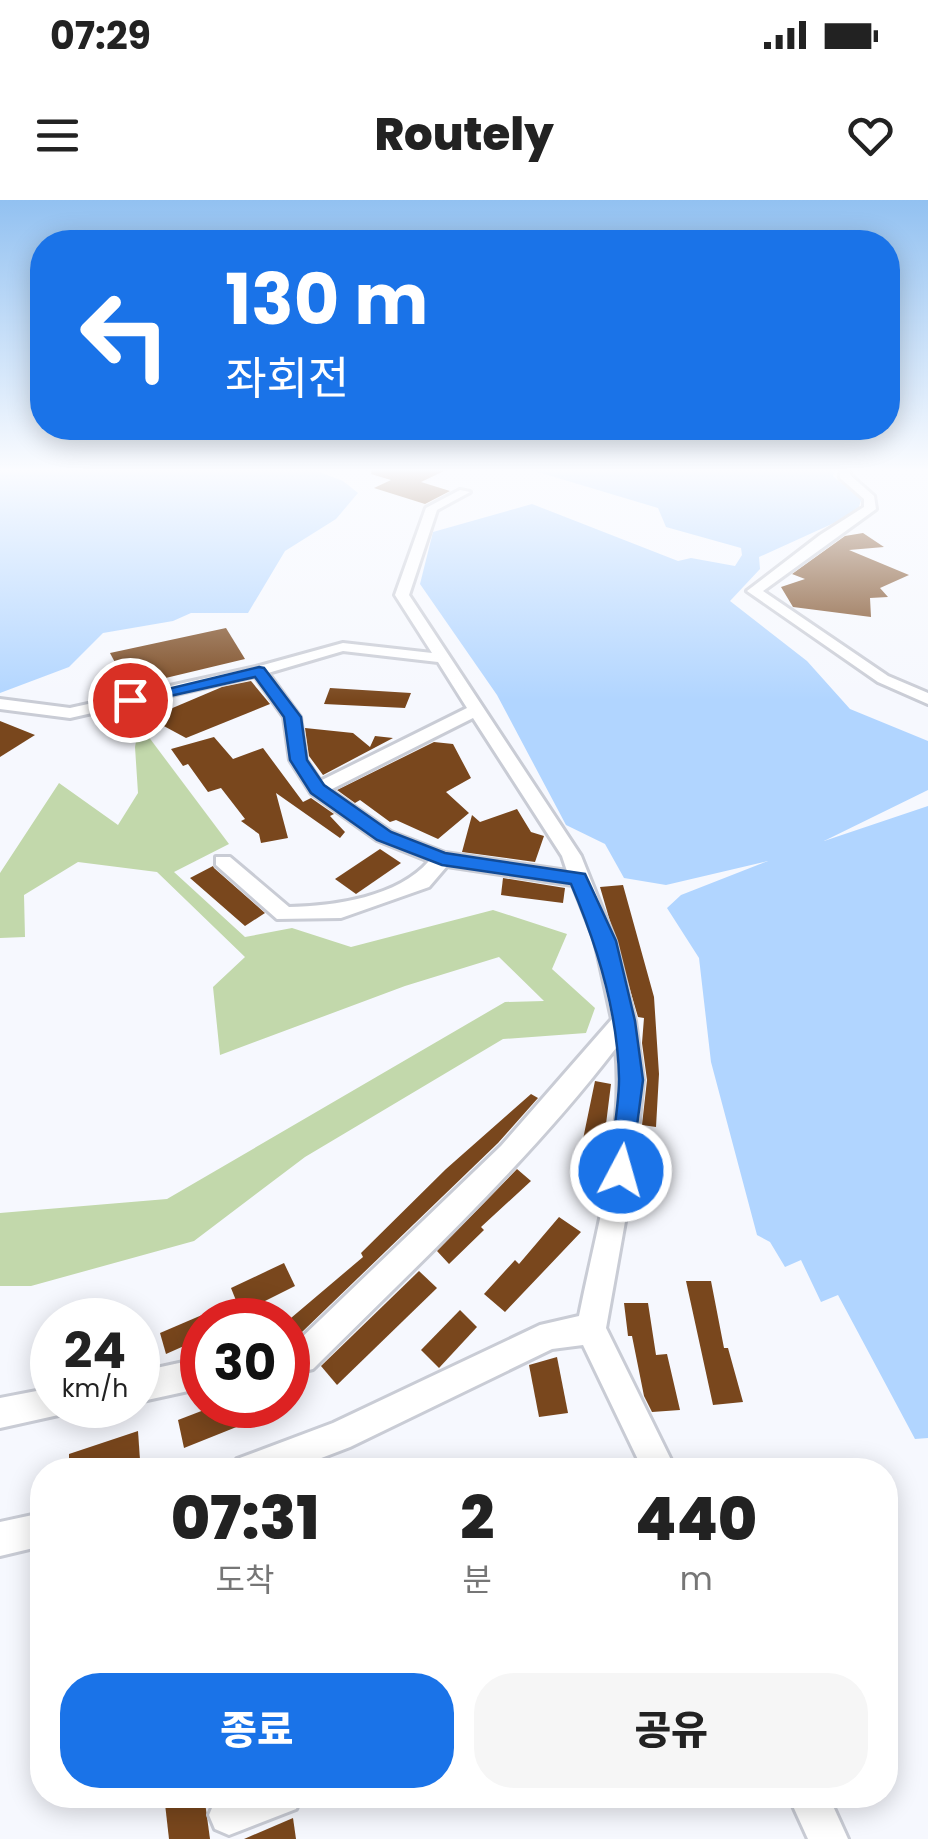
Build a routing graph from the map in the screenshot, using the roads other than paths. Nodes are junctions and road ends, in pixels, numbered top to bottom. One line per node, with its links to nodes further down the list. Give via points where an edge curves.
1 (419, 546): 3 (street, via 402,595)
2 (812, 546): 5 (street, via 754,591 883,679)
3 (439, 658): 4 (street, via 343,647); 7 (street)
4 (259, 671): 6 (street, via 70,713); 8 (street, via 292,717 298,760)
5 (928, 699)
6 (0, 704)
7 (474, 711): 8 (street); 11 (street, via 571,856)
8 (317, 789): 9 (street, via 384,836)
9 (442, 859): 10 (street, via 422,882 334,913 284,914); 11 (street)
10 (223, 861)
11 (578, 879): 12 (street, via 606,941)
12 (624, 1021): 13 (street, via 631,1080); 14 (street, via 520,1142)
13 (591, 1329): 17 (street, via 550,1335); 18 (street)
14 (310, 1350)
15 (30, 1407): 16 (street)
16 (0, 1413)
17 (280, 1458)
18 (650, 1458)
19 (30, 1533): 20 (street)
20 (0, 1539)
21 (249, 1808): 23 (street)
22 (814, 1808): 24 (street)
23 (229, 1816)
24 (828, 1839)

